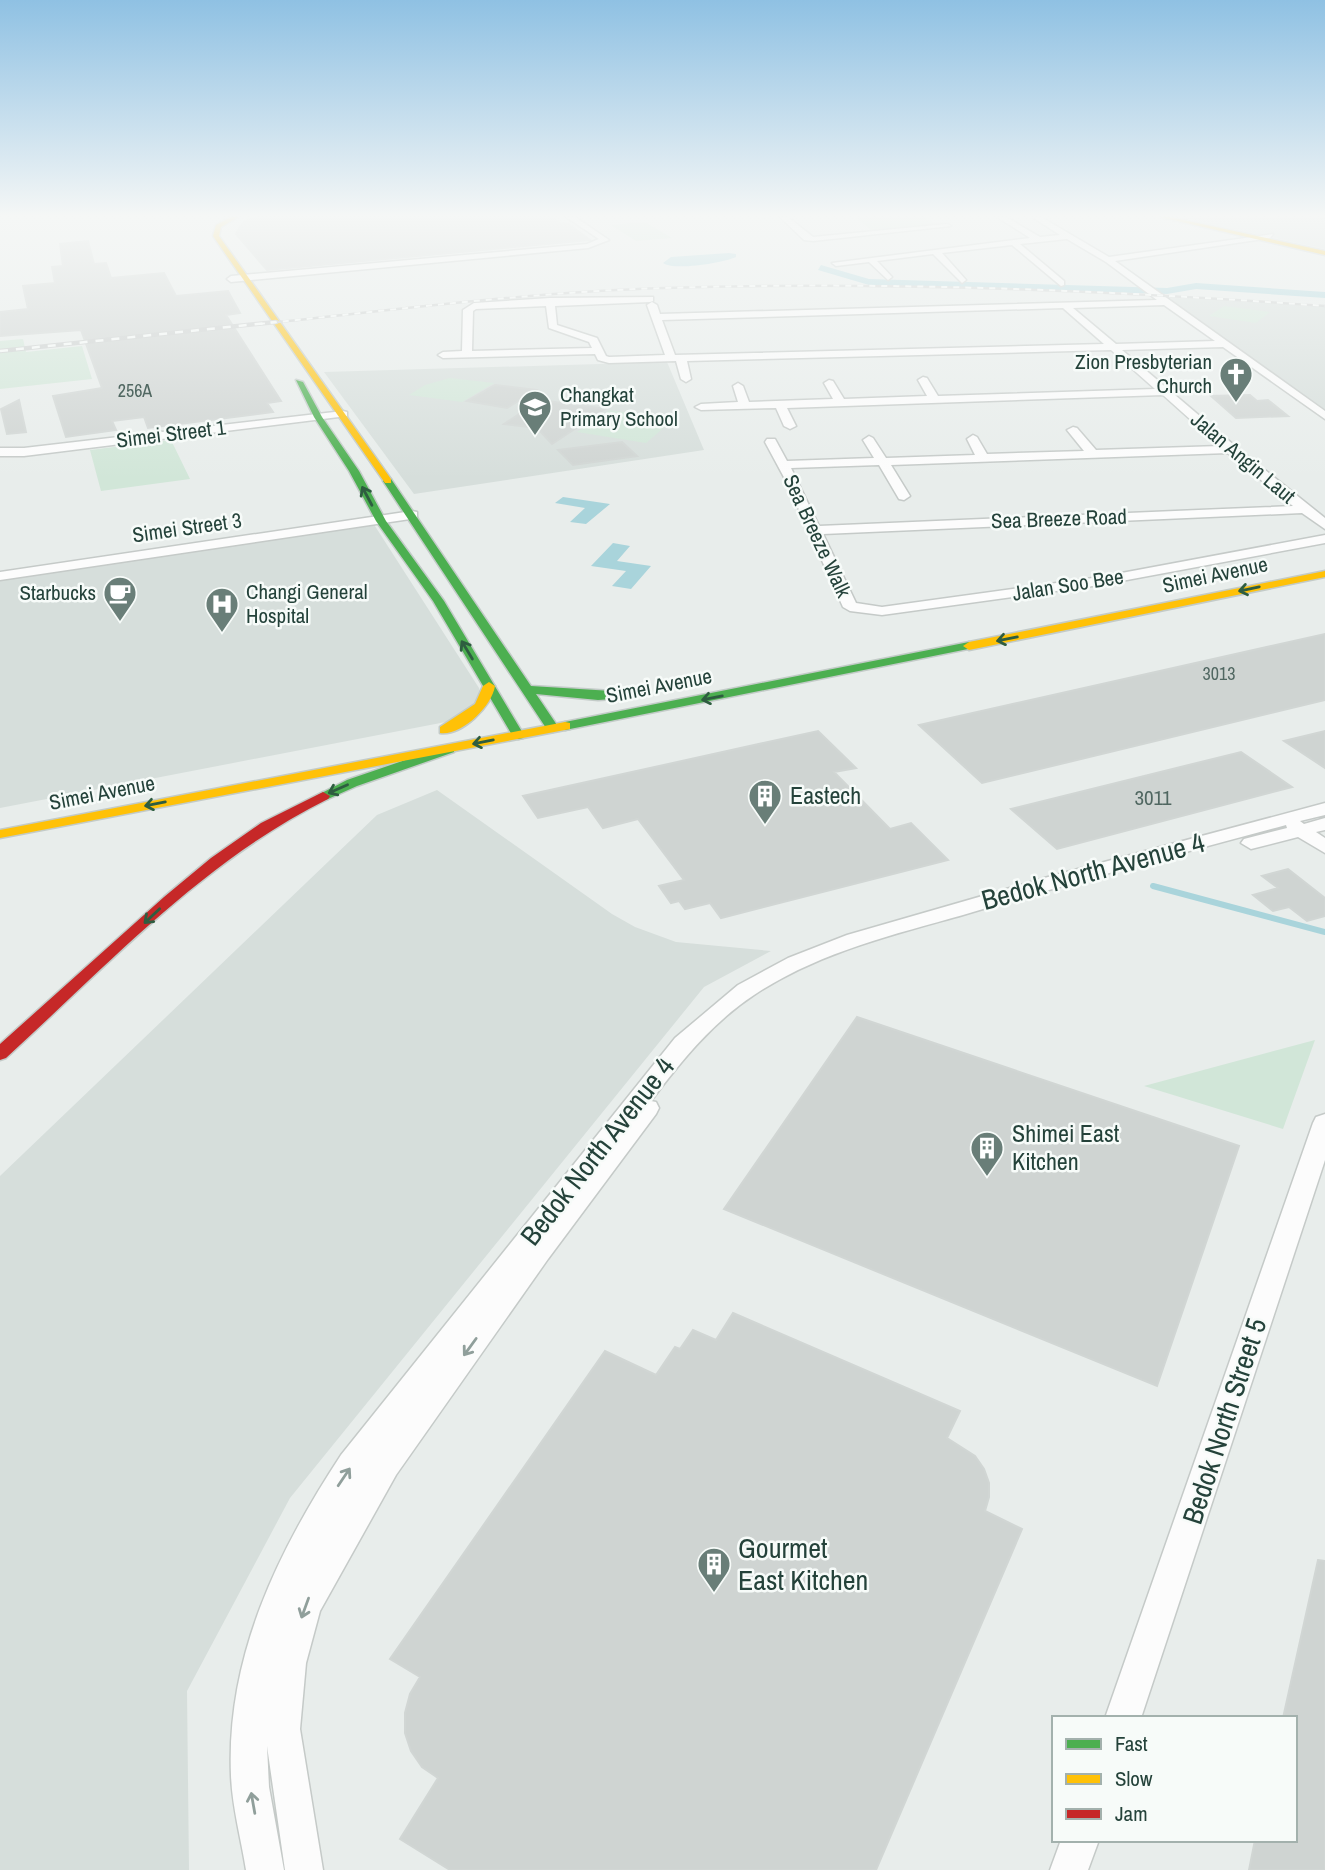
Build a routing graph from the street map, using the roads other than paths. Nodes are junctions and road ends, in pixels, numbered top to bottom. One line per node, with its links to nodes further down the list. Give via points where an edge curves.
1 (255, 304): 37 (main road)
2 (259, 304): 36 (main road)
3 (482, 304): 21 (street, via 470,307)
4 (550, 304): 20 (street, via 552,326 593,340)
5 (652, 304): 15 (street)
6 (814, 304): 12 (street)
7 (894, 304): 11 (street)
8 (1124, 304): 10 (street)
9 (1168, 304): 18 (street)
10 (1066, 306): 11 (street); 19 (street, Jalan Angin Laut)
11 (900, 310): 12 (street)
12 (819, 312): 13 (street)
13 (803, 313): 14 (street, via 736,310); 16 (street)
14 (705, 315): 15 (street); 17 (street)
15 (657, 317): 23 (street)
16 (810, 327)
17 (713, 330)
18 (1220, 344): 19 (street); 38 (street); 39 (street)
19 (1113, 346): 23 (street); 29 (street, Jalan Angin Laut)
20 (596, 351): 21 (street); 23 (street, via 609,360)
21 (467, 354): 22 (street)
22 (443, 355)
23 (676, 359): 24 (street)
24 (686, 379)
25 (923, 380): 31 (street)
26 (830, 383): 32 (street)
27 (738, 386): 34 (street)
28 (1024, 387): 30 (street)
29 (1165, 393): 30 (street); 45 (street, Jalan Angin Laut)
30 (1033, 397): 31 (street)
31 (935, 400): 32 (street)
32 (841, 403): 33 (street)
33 (780, 405): 34 (street); 40 (street)
34 (745, 406): 35 (street)
35 (701, 407)
36 (342, 413): 37 (street, Simei Street 1); 53 (main road)
37 (318, 416): 46 (street, Simei Street 1, via 24,452); 54 (main road, one-way to 37)
38 (1325, 416)
39 (1325, 424)
40 (790, 426)
41 (1073, 430): 47 (street)
42 (972, 439): 48 (street)
43 (870, 440): 49 (street)
44 (771, 442): 50 (street, Sea Breeze Walk)
45 (1231, 449): 47 (street); 52 (street, Jalan Angin Laut)
46 (0, 450)
47 (1093, 454): 48 (street)
48 (983, 458): 49 (street)
49 (883, 462): 50 (street); 51 (street)
50 (784, 465): 56 (street, Sea Breeze Walk)
51 (904, 496)
52 (1304, 509): 55 (street, Jalan Angin Laut); 56 (street, Sea Breeze Road)
53 (412, 515): 54 (street, Simei Street 3); 57 (main road)
54 (381, 521): 59 (main road); 61 (street, Simei Street 3)
55 (1325, 525)
56 (815, 530): 62 (street, Sea Breeze Walk)
57 (426, 537): 59 (main road); 64 (main road)
58 (1325, 539): 62 (street, Jalan Soo Bee, via 1100,581 877,612)
59 (402, 547): 63 (main road, one-way to 59)
60 (1325, 574): 67 (main road, Simei Avenue, one-way to 67)
61 (0, 576)
62 (850, 607)
63 (489, 686): 66 (main road); 66 (main road, Simei Avenue, via 489,697 480,709 439,731)
64 (526, 689): 65 (main road); 65 (main road, Simei Avenue, via 598,696 631,694)
65 (555, 710): 66 (main road, Simei Avenue); 67 (main road)
66 (508, 718): 68 (main road)
67 (553, 728): 68 (main road, Simei Avenue)
68 (518, 735): 69 (main road, Simei Avenue, one-way to 69)
69 (449, 749): 73 (main road, Simei Avenue, one-way to 73); 75 (main road, one-way to 75, via 288,811 233,846)
70 (1325, 809): 72 (street, Bedok North Avenue 4)
71 (1325, 824): 72 (street, Bedok North Avenue 4)
72 (1293, 825): 74 (street); 79 (street, Bedok North Avenue 4, one-way to 72, via 248,1774 251,1704 257,1661 309,1535 352,1465 682,1043 746,990 854,940 1043,884); 80 (street, Bedok North Avenue 4, one-way to 80, via 864,948 761,996 697,1048 538,1252 385,1465 309,1598 289,1663 282,1730)
73 (0, 834)
74 (1325, 847)
75 (0, 1054)
76 (1325, 1123): 77 (street, Bedok North Street 5)
77 (1124, 1716)
78 (1079, 1842): 81 (street)
79 (265, 1870)
80 (304, 1870)
81 (1069, 1870)

